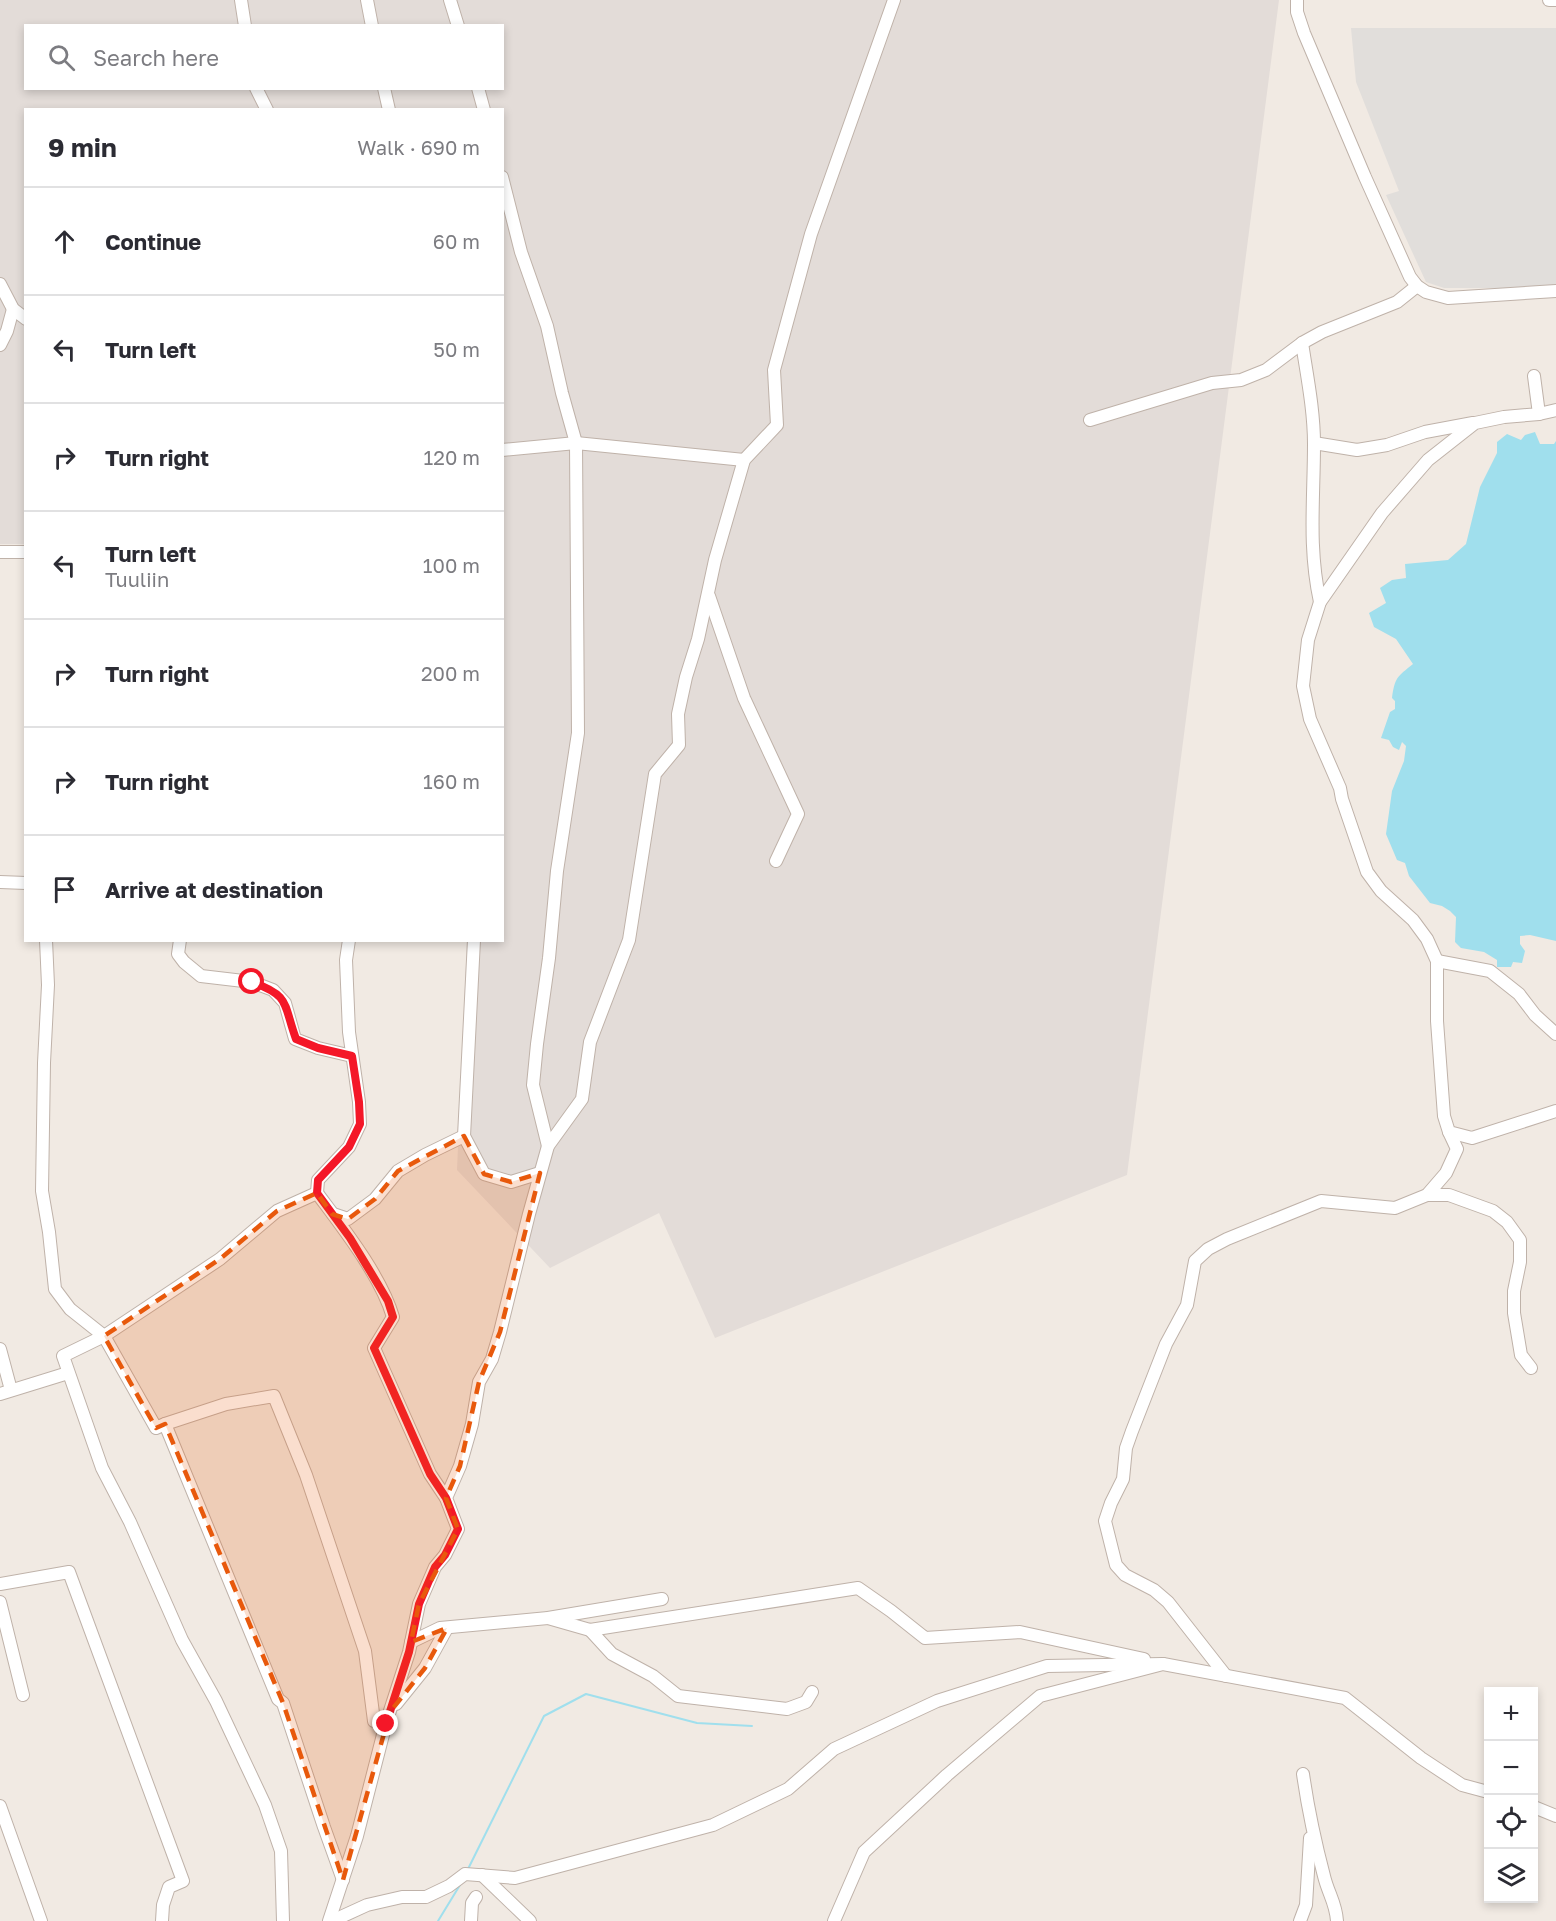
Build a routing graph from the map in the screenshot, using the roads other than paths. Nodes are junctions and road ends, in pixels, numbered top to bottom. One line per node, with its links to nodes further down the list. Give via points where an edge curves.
1 (241, 0): 8 (street)
2 (367, 0): 9 (street)
3 (450, 0): 10 (street)
4 (894, 0): 34 (street, via 812,234 777,359 777,425)
5 (1297, 0): 19 (street, via 1299,19 1322,75)
6 (1549, 0): 7 (street)
7 (1556, 0)
8 (245, 24)
9 (372, 24)
10 (457, 24)
11 (256, 90): 14 (street)
12 (384, 90): 15 (street)
13 (479, 90): 16 (street)
14 (266, 108)
15 (389, 108)
16 (483, 108)
17 (504, 185): 31 (street, via 520,252 548,326)
18 (0, 284): 21 (street)
19 (1417, 286): 20 (street, via 1448,298); 24 (street, via 1397,302)
20 (1556, 291)
21 (13, 309): 22 (street); 23 (street)
22 (24, 317)
23 (3, 326): 25 (street)
24 (1302, 343): 29 (street, via 1266,370 1241,380 1212,383); 32 (street)
25 (0, 345)
26 (1534, 376): 28 (street)
27 (1556, 410): 28 (street)
28 (1539, 414): 30 (street)
29 (1090, 420)
30 (1475, 423): 32 (street, via 1357,450); 38 (street, via 1428,460 1355,550)
31 (576, 443): 33 (street); 34 (street); 53 (street, via 578,733 557,872 533,1085)
32 (1314, 443): 38 (street, via 1312,555)
33 (504, 450)
34 (744, 460): 37 (street)
35 (0, 552): 36 (street)
36 (24, 552)
37 (708, 594): 39 (street, via 744,698 798,814); 53 (street, via 678,714 679,745 655,774 629,940 590,1042 582,1098)
38 (1320, 602): 46 (street, via 1308,640 1303,686 1310,719 1340,788 1367,872 1428,939)
39 (776, 861)
40 (0, 882): 41 (street)
41 (24, 882)
42 (46, 942): 61 (street, via 42,1191 55,1289 70,1309)
43 (180, 942): 48 (street, via 178,954 201,976 252,982 273,990 285,1003 296,1039)
44 (349, 942): 48 (street, via 346,960)
45 (474, 942): 51 (street)
46 (1437, 962): 47 (street, via 1490,971 1519,994); 50 (street, via 1438,1033 1444,1116)
47 (1556, 1034)
48 (352, 1056): 57 (street, via 360,1124 349,1147 318,1180)
49 (1556, 1111): 52 (street)
50 (1449, 1132): 52 (street); 54 (street)
51 (464, 1136): 55 (street, via 483,1174 511,1182); 60 (street, via 398,1171 375,1199 348,1219)
52 (1472, 1138): 54 (street)
53 (548, 1146): 55 (street)
54 (1457, 1149): 56 (street)
55 (540, 1173): 67 (street, via 500,1332 492,1359 479,1382 472,1424)
56 (1446, 1173): 58 (street); 59 (street)
57 (317, 1193): 60 (street); 61 (street, via 277,1211 220,1259)
58 (1427, 1195): 59 (street); 76 (street, via 1395,1208 1321,1201 1227,1239 1195,1261 1188,1305 1166,1344 1132,1431 1123,1479 1105,1521 1116,1565 1168,1602)
59 (1449, 1195): 63 (street, via 1493,1211 1520,1240 1514,1313 1521,1355)
60 (332, 1214): 67 (street, via 388,1301 393,1317 374,1348 430,1474)
61 (104, 1336): 64 (street, via 63,1356); 66 (street, via 156,1428)
62 (0, 1349): 65 (street)
63 (1531, 1368)
64 (68, 1373): 65 (street); 92 (street, via 102,1468 265,1805 282,1851)
65 (6, 1392)
66 (165, 1424): 79 (street, via 226,1404 274,1396 306,1475 365,1651 374,1721); 87 (street, via 278,1699 283,1703)
67 (446, 1498): 74 (street, via 458,1529 419,1604)
68 (0, 1584): 91 (street, via 69,1572 183,1881 169,1887)
69 (662, 1599): 71 (street)
70 (0, 1602): 78 (street)
71 (548, 1618): 72 (street); 73 (street)
72 (447, 1628): 74 (street); 79 (street, via 425,1668)
73 (590, 1630): 75 (street, via 858,1588 925,1638 1020,1632); 77 (street, via 612,1654 653,1676 678,1696 787,1709 806,1702)
74 (411, 1642): 79 (street)
75 (1163, 1664): 76 (street); 86 (street, via 1047,1666 1024,1673 938,1701 834,1749 788,1789 713,1825 515,1878); 96 (street, via 1040,1696 864,1852)
76 (1226, 1676): 81 (street, via 1345,1698 1421,1758 1462,1785)
77 (812, 1692)
78 (23, 1695)
79 (388, 1718): 87 (street)
80 (1303, 1774): 85 (street)
81 (1484, 1791)
82 (0, 1806): 90 (street)
83 (1538, 1809): 84 (street)
84 (1556, 1816)
85 (1311, 1827): 89 (street); 99 (street)
86 (483, 1875): 93 (street, via 465,1874 426,1897 402,1897 367,1905); 95 (street)
87 (343, 1880): 93 (street)
88 (476, 1897): 94 (street)
89 (1306, 1905): 97 (street); 98 (street)
90 (41, 1921)
91 (162, 1921)
92 (283, 1921)
93 (331, 1921)
94 (471, 1921)
95 (530, 1921)
96 (834, 1921)
97 (1300, 1921)
98 (1307, 1921)
99 (1337, 1921)

